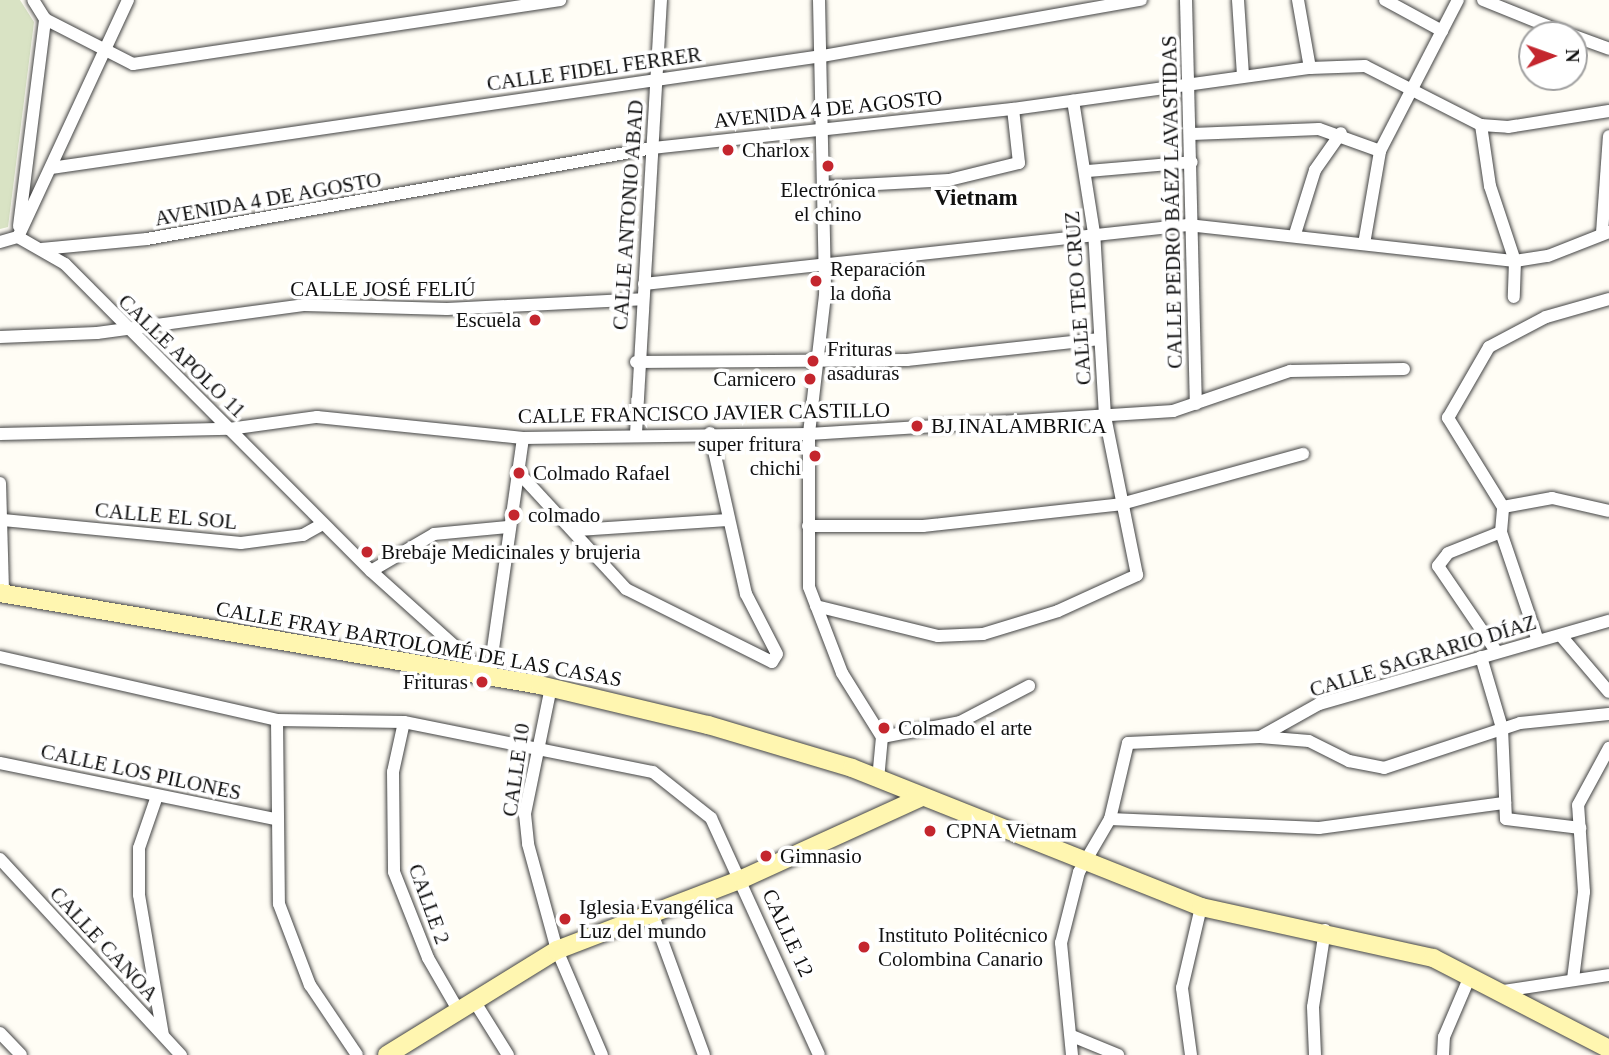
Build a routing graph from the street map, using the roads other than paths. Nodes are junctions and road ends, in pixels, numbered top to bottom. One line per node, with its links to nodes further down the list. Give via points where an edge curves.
1 (33, 0): 13 (street)
2 (128, 0): 17 (street)
3 (560, 0): 17 (street, via 133,64)
4 (661, 0): 22 (street, CALLE ANTONIO ABAD)
5 (819, 0): 19 (street)
6 (1141, 0): 19 (street, CALLE FIDEL FERRER)
7 (1186, 0): 23 (street, CALLE PEDRO BÁEZ LAVASTIDAS)
8 (1238, 0): 21 (street)
9 (1298, 0): 20 (street)
10 (1385, 0): 15 (street)
11 (1458, 0): 15 (street)
12 (1483, 0): 14 (street)
13 (45, 19): 17 (street); 43 (street)
14 (1535, 21)
15 (1441, 31): 24 (street)
16 (1588, 42): 18 (street)
17 (103, 46): 36 (street)
18 (1609, 49)
19 (822, 55): 22 (street, CALLE FIDEL FERRER); 29 (street)
20 (1310, 68): 21 (street, AVENIDA 4 DE AGOSTO); 24 (street, AVENIDA 4 DE AGOSTO, via 1366,66)
21 (1243, 75): 23 (street, AVENIDA 4 DE AGOSTO)
22 (657, 80): 33 (street, CALLE ANTONIO ABAD); 36 (street, CALLE FIDEL FERRER)
23 (1192, 82): 25 (street, AVENIDA 4 DE AGOSTO); 31 (street, CALLE PEDRO BÁEZ LAVASTIDAS)
24 (1411, 90): 28 (street, AVENIDA 4 DE AGOSTO); 34 (street)
25 (1073, 101): 26 (street, AVENIDA 4 DE AGOSTO); 37 (street, CALLE TEO CRUZ)
26 (1013, 109): 29 (street, AVENIDA 4 DE AGOSTO); 38 (street, via 1019,163 949,180)
27 (1609, 111): 28 (street, AVENIDA 4 DE AGOSTO, via 1508,127)
28 (1481, 125): 47 (street, via 1490,186)
29 (824, 130): 33 (street, AVENIDA 4 DE AGOSTO); 38 (street)
30 (1341, 133): 31 (street); 34 (street); 42 (street, via 1315,170)
31 (1192, 135): 35 (street, CALLE PEDRO BÁEZ LAVASTIDAS)
32 (1609, 136): 40 (street)
33 (653, 148): 46 (street, AVENIDA 4 DE AGOSTO, via 147,240); 49 (street, CALLE ANTONIO ABAD)
34 (1380, 151): 45 (street)
35 (1192, 162): 37 (street); 39 (street, CALLE PEDRO BÁEZ LAVASTIDAS)
36 (51, 168): 43 (street)
37 (1088, 171): 41 (street, CALLE TEO CRUZ)
38 (823, 187): 48 (street)
39 (1188, 225): 41 (street); 42 (street); 59 (street, CALLE PEDRO BÁEZ LAVASTIDAS)
40 (1606, 232): 47 (street, via 1548,256)
41 (1094, 233): 48 (street); 55 (street, CALLE TEO CRUZ)
42 (1295, 234): 45 (street)
43 (18, 237): 44 (street); 46 (street, CALLE APOLO 11)
44 (0, 242)
45 (1364, 244): 47 (street)
46 (42, 249): 53 (street, CALLE APOLO 11)
47 (1515, 261): 50 (street)
48 (825, 263): 49 (street); 57 (street)
49 (644, 284): 51 (street, CALLE ANTONIO ABAD)
50 (1514, 297)
51 (642, 299): 53 (street, CALLE JOSÉ FELIÚ, via 447,309 305,304); 56 (street, CALLE ANTONIO ABAD)
52 (1609, 299): 71 (street, via 1545,317 1489,347 1475,364 1448,418)
53 (124, 328): 54 (street, CALLE JOSÉ FELIÚ); 61 (street, CALLE APOLO 11)
54 (0, 337)
55 (1100, 339): 57 (street, via 907,360); 60 (street, CALLE TEO CRUZ)
56 (636, 362): 57 (street); 62 (street, CALLE ANTONIO ABAD)
57 (821, 362): 65 (street)
58 (1404, 369): 59 (street, CALLE FRANCISCO JAVIER CASTILLO, via 1290,372)
59 (1196, 404): 60 (street, CALLE FRANCISCO JAVIER CASTILLO)
60 (1105, 416): 65 (street, CALLE FRANCISCO JAVIER CASTILLO); 70 (street, CALLE TEO CRUZ)
61 (229, 429): 64 (street, CALLE FRANCISCO JAVIER CASTILLO); 66 (street, CALLE FRANCISCO JAVIER CASTILLO, via 366,418); 75 (street, CALLE APOLO 11)
62 (635, 433): 63 (street, CALLE FRANCISCO JAVIER CASTILLO); 66 (street, CALLE FRANCISCO JAVIER CASTILLO)
63 (710, 433): 65 (street, CALLE FRANCISCO JAVIER CASTILLO); 74 (street)
64 (0, 434)
65 (809, 434): 76 (street)
66 (523, 438): 68 (street)
67 (1303, 454): 70 (street)
68 (519, 473): 77 (street); 78 (street)
69 (0, 483): 73 (street)
70 (1121, 504): 76 (street, via 923,526); 82 (street, CALLE TEO CRUZ, via 1137,575 1058,611 983,634 938,636)
71 (1503, 507): 72 (street, via 1552,498); 79 (street)
72 (1609, 511)
73 (3, 520): 75 (street, CALLE EL SOL, via 241,543 303,535); 81 (street)
74 (728, 520): 78 (street); 78 (street, via 746,594 777,654 772,662 652,606 602,568)
75 (323, 524): 80 (street, CALLE APOLO 11)
76 (808, 526): 82 (street, via 809,587)
77 (508, 527): 80 (street, via 434,534); 89 (street)
78 (578, 530)
79 (1501, 532): 85 (street); 86 (street, via 1448,553 1438,566)
80 (371, 571): 89 (street, CALLE APOLO 11)
81 (2, 593): 89 (main road, CALLE FRAY BARTOLOMÉ DE LAS CASAS)
82 (816, 606): 97 (street, via 842,673)
83 (1609, 621): 84 (street, CALLE SAGRARIO DÍAZ)
84 (1562, 637): 85 (street, CALLE SAGRARIO DÍAZ); 92 (street)
85 (1536, 638): 86 (street, CALLE SAGRARIO DÍAZ)
86 (1496, 651): 88 (street, CALLE SAGRARIO DÍAZ)
87 (0, 657): 94 (street, CALLE 12)
88 (1481, 657): 96 (street); 98 (street, CALLE SAGRARIO DÍAZ, via 1319,704)
89 (489, 677): 91 (main road, CALLE FRAY BARTOLOMÉ DE LAS CASAS)
90 (1029, 686): 97 (street, via 960,722)
91 (551, 687): 99 (street, CALLE 10); 102 (main road, CALLE FRAY BARTOLOMÉ DE LAS CASAS, via 708,725)
92 (1609, 692)
93 (1609, 714): 96 (street)
94 (277, 720): 95 (street, CALLE 12); 106 (street)
95 (404, 722): 99 (street, CALLE 12); 120 (street, CALLE 2, via 393,772 394,872 428,958)
96 (1502, 728): 98 (street, via 1384,768 1349,761 1309,741); 105 (street)
97 (882, 737): 102 (street)
98 (1259, 737): 107 (street, CALLE SAGRARIO DÍAZ, via 1128,743)
99 (535, 745): 111 (street, CALLE 12, via 633,763 674,782 711,818); 115 (street, CALLE 10, via 525,814 538,891)
100 (1609, 748): 108 (street, via 1578,805)
101 (0, 762): 103 (street, CALLE LOS PILONES)
102 (878, 779): 104 (main road, CALLE FRAY BARTOLOMÉ DE LAS CASAS)
103 (157, 796): 106 (street, CALLE LOS PILONES); 123 (street, via 139,848 139,895)
104 (922, 797): 110 (main road, CALLE FRAY BARTOLOMÉ DE LAS CASAS); 111 (main road)
105 (1505, 803): 107 (street, via 1319,828); 108 (street, via 1506,819)
106 (275, 819): 128 (street, via 279,904 294,953)
107 (1111, 820): 110 (street, CALLE SAGRARIO DÍAZ)
108 (1580, 828): 118 (street, via 1584,892)
109 (0, 859): 123 (street, CALLE CANOA)
110 (1087, 861): 112 (main road, CALLE FRAY BARTOLOMÉ DE LAS CASAS); 122 (street, CALLE SAGRARIO DÍAZ, via 1061,943)
111 (742, 878): 113 (main road); 132 (street, CALLE 12)
112 (1201, 907): 114 (main road, CALLE FRAY BARTOLOMÉ DE LAS CASAS); 135 (street, via 1182,988)
113 (652, 913): 115 (main road); 131 (street)
114 (1325, 930): 117 (main road, CALLE FRAY BARTOLOMÉ DE LAS CASAS, via 1388,943); 136 (street, via 1313,1007)
115 (557, 950): 120 (main road); 130 (street, CALLE 10)
116 (1609, 975): 118 (street)
117 (1470, 976): 119 (main road, CALLE FRAY BARTOLOMÉ DE LAS CASAS); 137 (street, via 1444,1037)
118 (1573, 979): 119 (street)
119 (1503, 991): 124 (main road, CALLE FRAY BARTOLOMÉ DE LAS CASAS)
120 (465, 1004): 126 (main road); 129 (street, CALLE 2)
121 (0, 1033): 125 (street)
122 (1072, 1036): 133 (street, CALLE SAGRARIO DÍAZ); 134 (street)
123 (163, 1037): 127 (street, CALLE CANOA)
124 (1609, 1049)
125 (17, 1054)
126 (389, 1054)
127 (181, 1055)
128 (357, 1055)
129 (508, 1055)
130 (602, 1055)
131 (704, 1055)
132 (819, 1055)
133 (1072, 1055)
134 (1118, 1055)
135 (1192, 1055)
136 (1315, 1055)
137 (1443, 1055)

